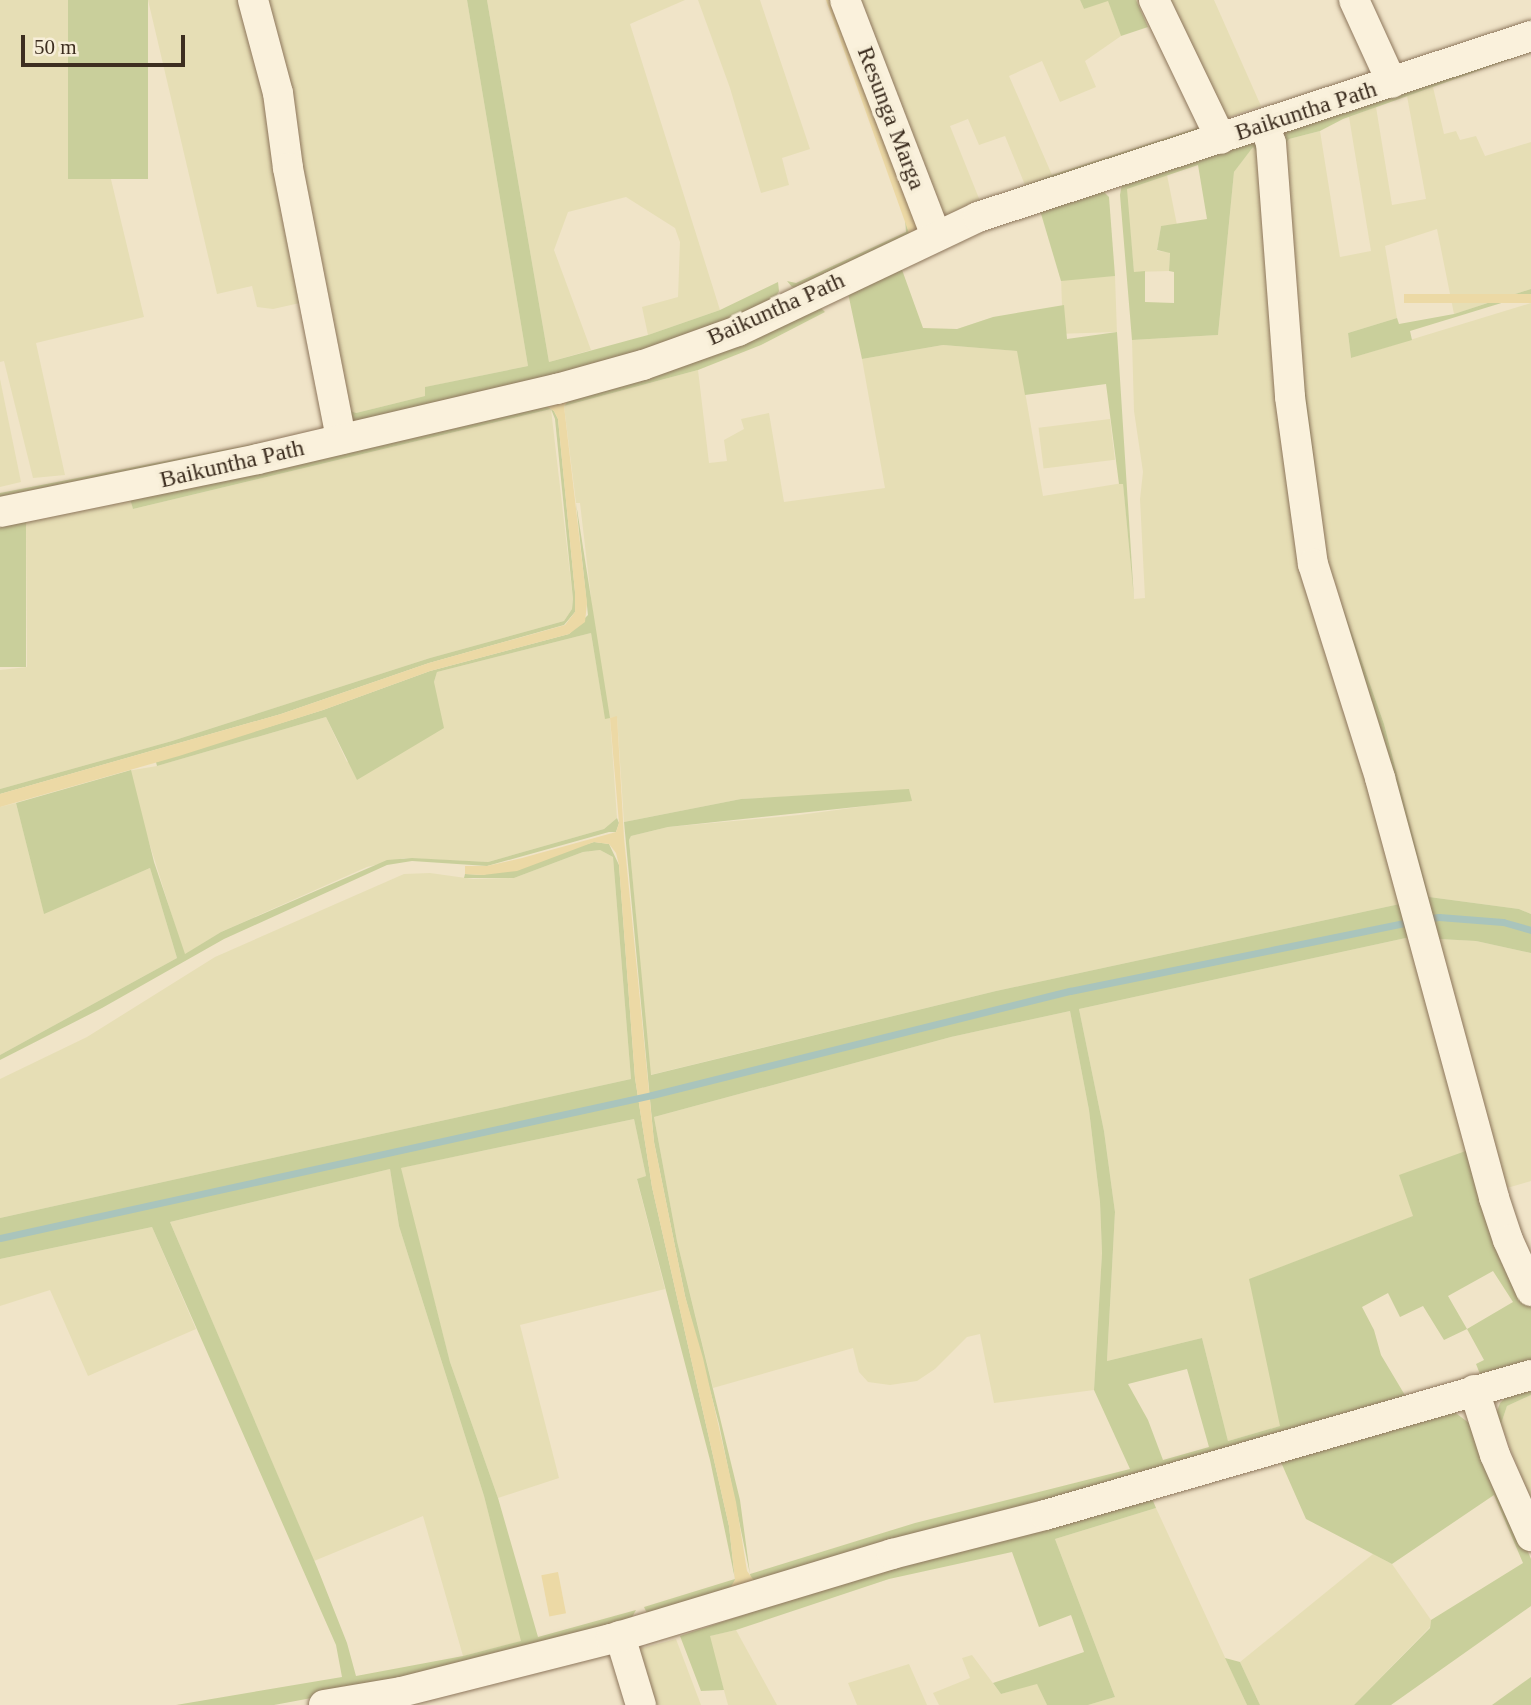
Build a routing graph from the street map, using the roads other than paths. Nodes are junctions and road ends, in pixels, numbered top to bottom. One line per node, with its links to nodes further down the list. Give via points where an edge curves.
1 (253, 0): 10 (street, via 278,93 288,168)
2 (845, 0): 9 (street, Resunga Marga)
3 (1154, 0): 8 (street)
4 (1354, 0): 6 (street)
5 (1531, 36): 6 (street, Baikuntha Path)
6 (1392, 83): 7 (street, Baikuntha Path)
7 (1264, 125): 8 (street, Baikuntha Path); 12 (street, via 1271,143 1290,397 1312,564 1380,778 1494,1198)
8 (1221, 139): 9 (street, Baikuntha Path, via 1035,197)
9 (936, 236): 10 (street, Baikuntha Path, via 738,331 643,365)
10 (341, 439): 11 (street, Baikuntha Path)
11 (0, 512)
12 (1531, 1291)
13 (1531, 1375): 14 (street)
14 (1474, 1390): 15 (street, via 1495,1455); 16 (street, via 1045,1515 892,1554)
15 (1531, 1536)
16 (620, 1636): 17 (street, via 401,1692); 18 (street)
17 (324, 1705)
18 (641, 1705)

